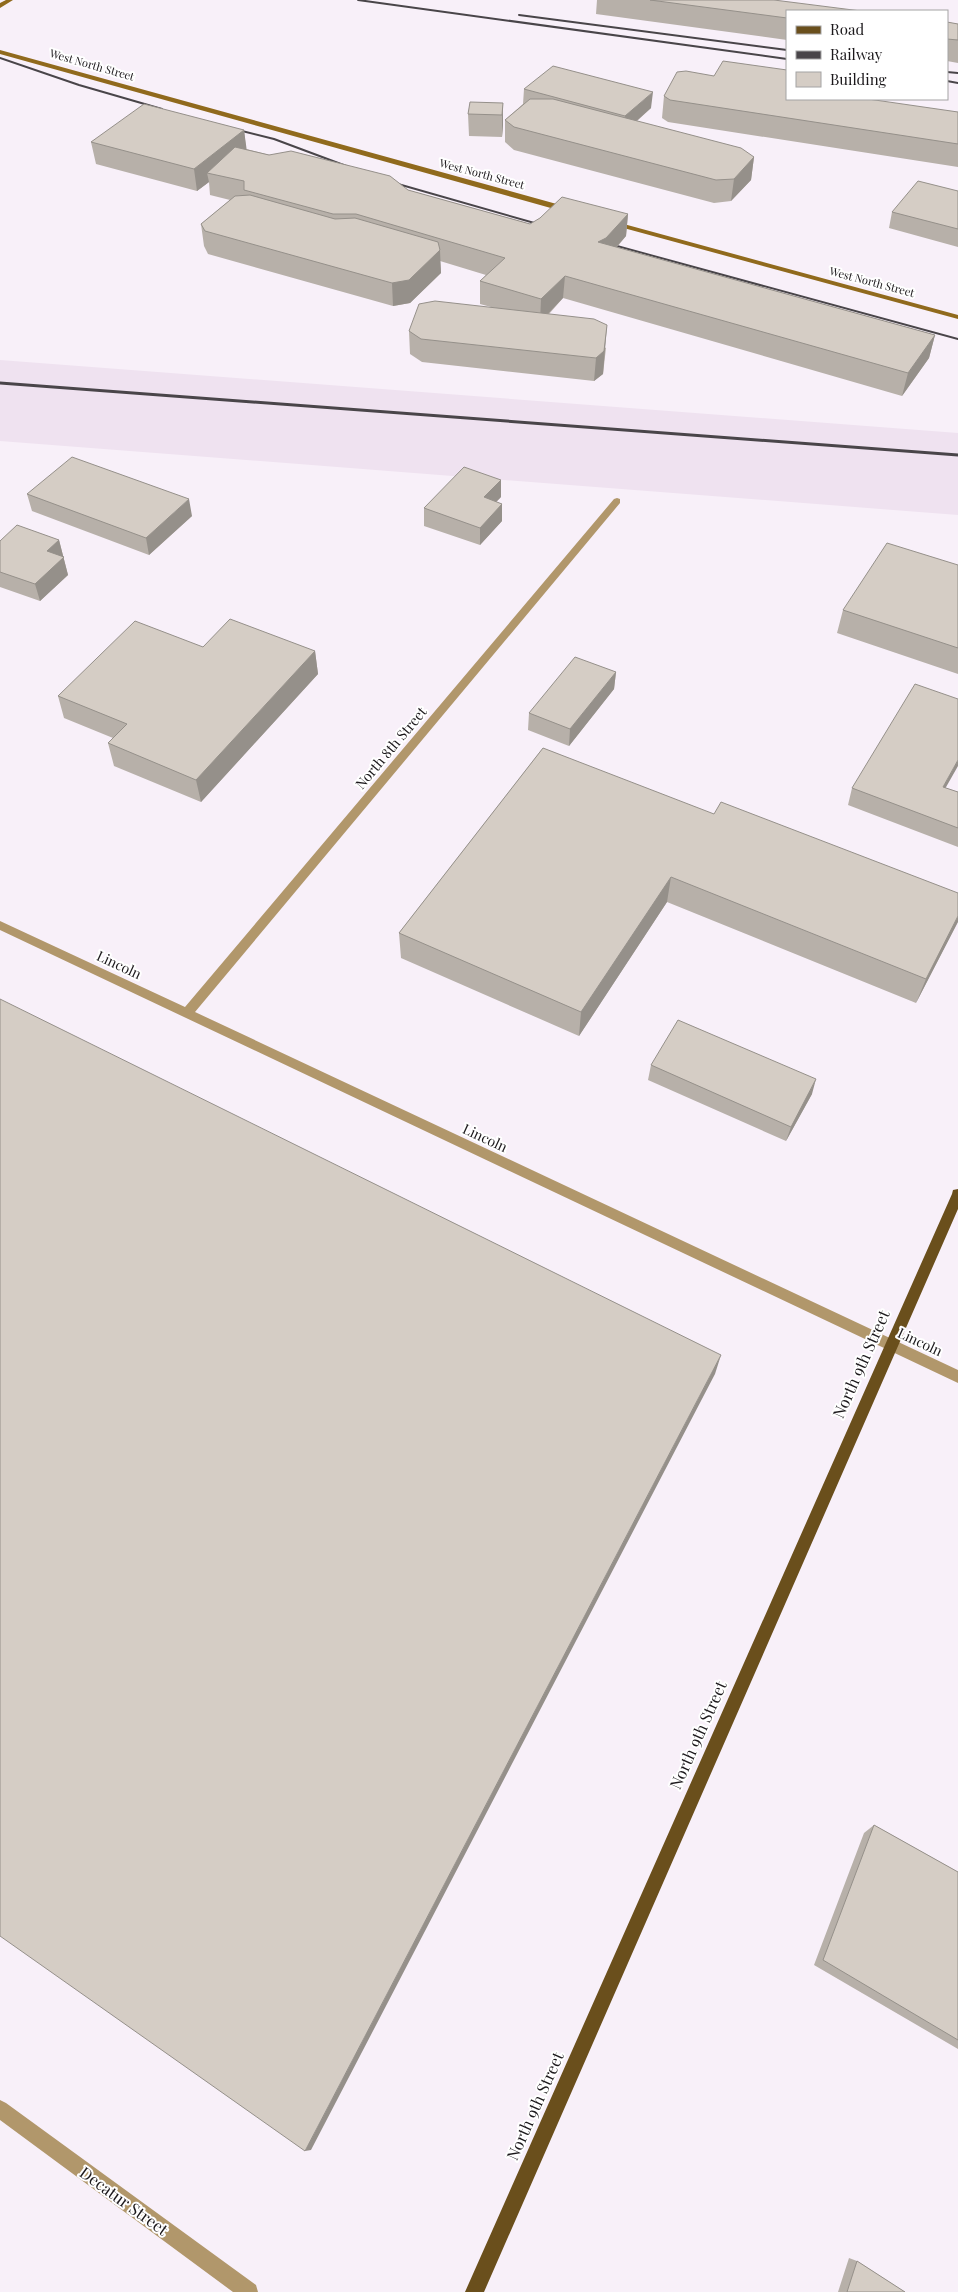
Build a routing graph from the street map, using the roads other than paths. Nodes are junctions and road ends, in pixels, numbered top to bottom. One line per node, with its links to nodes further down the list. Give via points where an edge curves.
1 (10, 0): 2 (street)
2 (0, 6)
3 (0, 52): 4 (street, West North Street)
4 (575, 211)
5 (604, 219): 6 (street, West North Street)
6 (958, 317)
7 (617, 501): 9 (street, North 8th Street)
8 (0, 926): 9 (street, Lincoln)
9 (187, 1013): 11 (street, Lincoln)
10 (958, 1194): 11 (main road, North 9th Street)
11 (890, 1345): 12 (street, Lincoln); 15 (main road, North 9th Street)
12 (958, 1377)
13 (0, 2109): 14 (street, Decatur Street)
14 (249, 2292)
15 (474, 2292)

